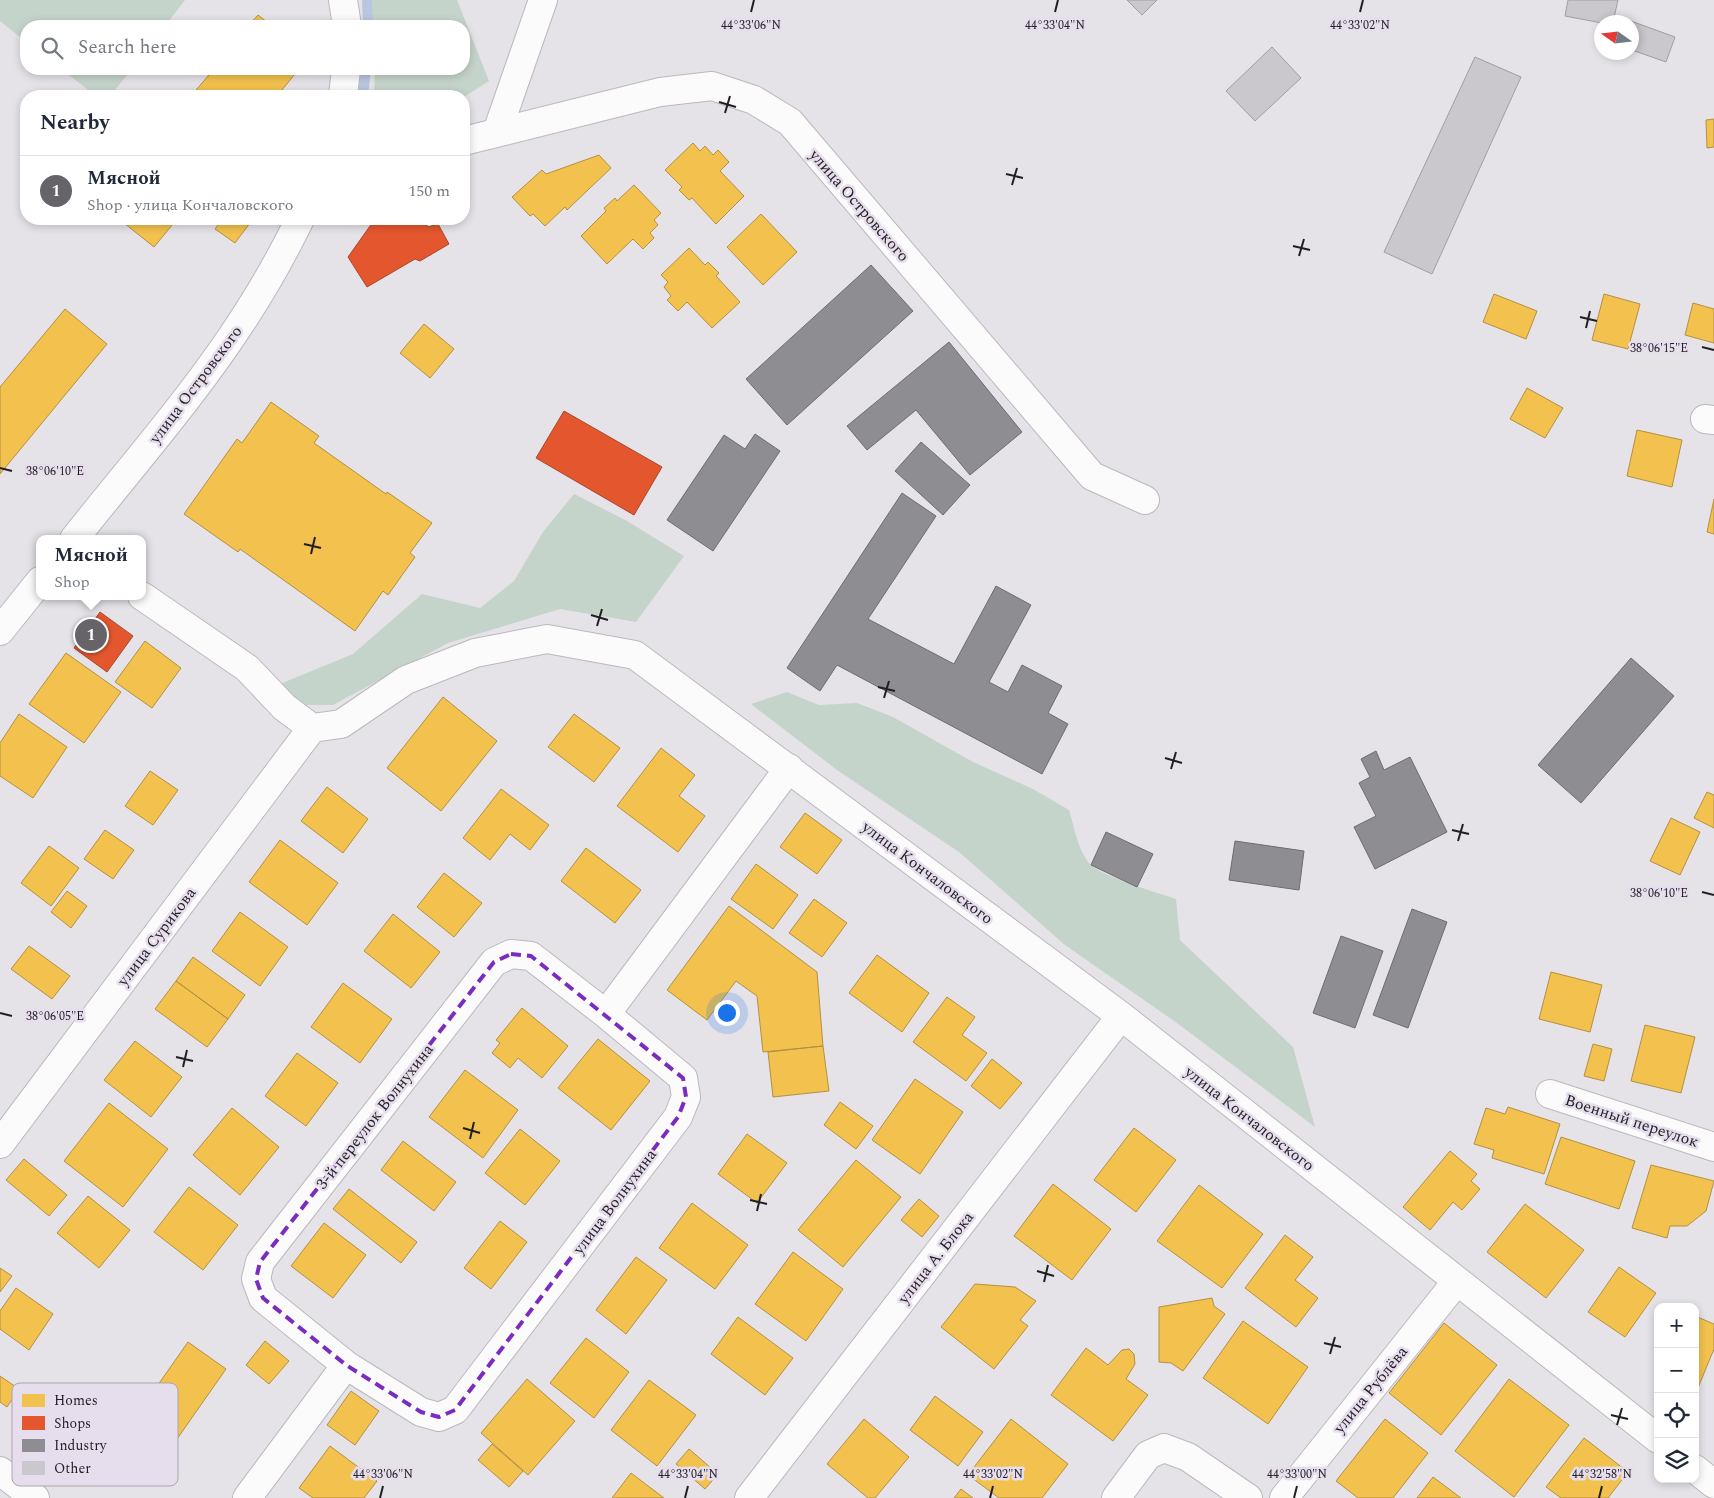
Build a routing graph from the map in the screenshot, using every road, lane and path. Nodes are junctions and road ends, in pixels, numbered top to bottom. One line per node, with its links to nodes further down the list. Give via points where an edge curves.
1 (343, 0): 3 (street)
2 (543, 0): 6 (street)
3 (346, 20)
4 (345, 75): 5 (street)
5 (344, 90)
6 (497, 132): 7 (street, улица Островского); 9 (street, улица Островского, via 660,92 712,86 754,100 790,122 1092,476)
7 (470, 139)
8 (297, 225): 10 (street, улица Островского, via 246,316 196,385)
9 (1145, 500)
10 (77, 535)
11 (36, 586): 13 (street)
12 (146, 599): 14 (street, via 247,668 284,707)
13 (0, 630)
14 (312, 728): 15 (street, улица Кончаловского, via 341,724 406,680 475,654 547,639 635,655); 19 (street, улица Сурикова)
15 (789, 768): 16 (street); 17 (street, улица Кончаловского)
16 (606, 1014): 22 (street, улица Волнухина, via 683,1078 686,1097 678,1117 455,1410 439,1417 421,1412); 22 (street, 3-й переулок Волнухина, via 531,956 511,954 494,962 260,1262 256,1279 263,1298)
17 (1121, 1016): 21 (street, улица Кончаловского); 31 (street, улица А. Блока)
18 (1550, 1094): 20 (street, Военный переулок)
19 (0, 1144)
20 (1714, 1147)
21 (1457, 1281): 23 (street, улица Кончаловского); 34 (street, улица Рублёва)
22 (346, 1365): 30 (street)
23 (1657, 1438)
24 (0, 1471): 26 (street)
25 (1699, 1472): 27 (street)
26 (12, 1480)
27 (1714, 1484)
28 (19, 1486): 29 (street)
29 (35, 1498)
30 (247, 1498)
31 (749, 1498)
32 (1116, 1498): 33 (street, via 1148,1456 1164,1448 1188,1457)
33 (1248, 1498)
34 (1284, 1498)

